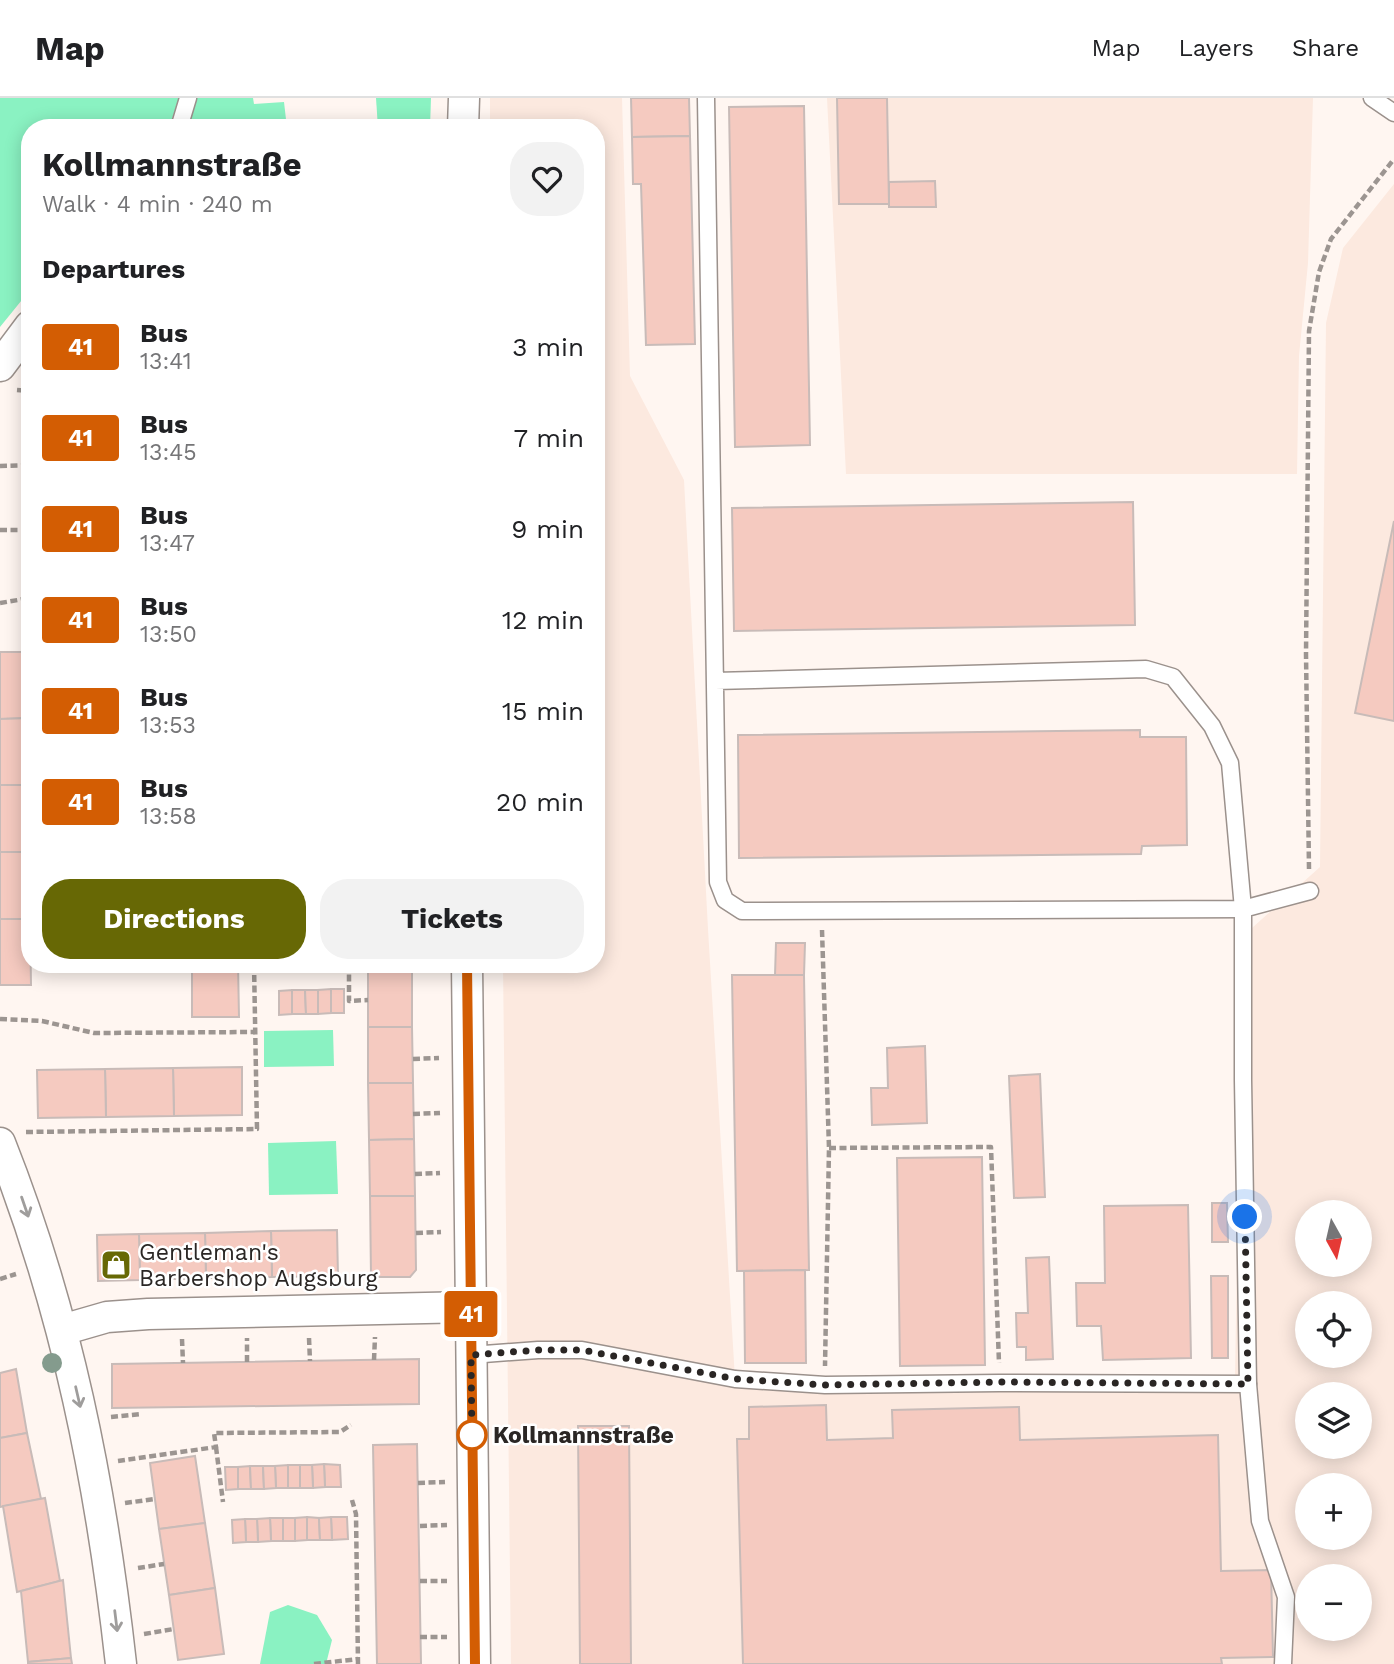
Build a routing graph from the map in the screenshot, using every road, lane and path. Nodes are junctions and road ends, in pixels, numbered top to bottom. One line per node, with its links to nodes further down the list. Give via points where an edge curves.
1 (188, 98): 6 (lane)
2 (464, 98): 7 (street)
3 (706, 98): 17 (lane)
4 (1372, 98): 5 (lane)
5 (1394, 113)
6 (182, 119)
7 (463, 119)
8 (1394, 159): 18 (path, via 1331,239 1309,331 1306,654)
9 (21, 338): 10 (street)
10 (0, 366)
11 (21, 466): 12 (path)
12 (0, 467)
13 (0, 530): 14 (path)
14 (21, 530)
15 (21, 600): 16 (path)
16 (0, 603)
17 (715, 681): 19 (lane, via 1146,669 1173,677 1212,726 1230,764); 20 (lane, via 718,882 725,900 742,911)
18 (1310, 891): 19 (lane)
19 (1243, 909): 20 (lane); 33 (lane)
20 (821, 912): 28 (path)
21 (254, 973): 26 (path)
22 (349, 973): 24 (path, via 349,1001)
23 (467, 973): 29 (street)
24 (368, 1000)
25 (0, 1019): 26 (path, via 42,1021 94,1033)
26 (255, 1032): 27 (path, via 257,1129)
27 (7, 1138): 30 (street, one-way to 30)
28 (829, 1148): 32 (path, via 991,1147); 34 (path)
29 (471, 1307): 30 (street, via 148,1314 107,1317); 31 (street)
30 (62, 1330): 37 (street, one-way to 37)
31 (471, 1355): 34 (lane, via 582,1350 736,1379); 43 (street)
32 (999, 1382): 33 (lane); 34 (lane)
33 (1248, 1384): 44 (lane, via 1261,1521 1286,1597)
34 (825, 1385)
35 (351, 1425): 36 (path, via 340,1432 214,1433)
36 (216, 1447): 37 (path); 39 (path)
37 (92, 1465): 41 (street, one-way to 41)
38 (352, 1500): 40 (path)
39 (223, 1502)
40 (358, 1662): 42 (path)
41 (121, 1664)
42 (314, 1664)
43 (475, 1664)
44 (1283, 1664)

